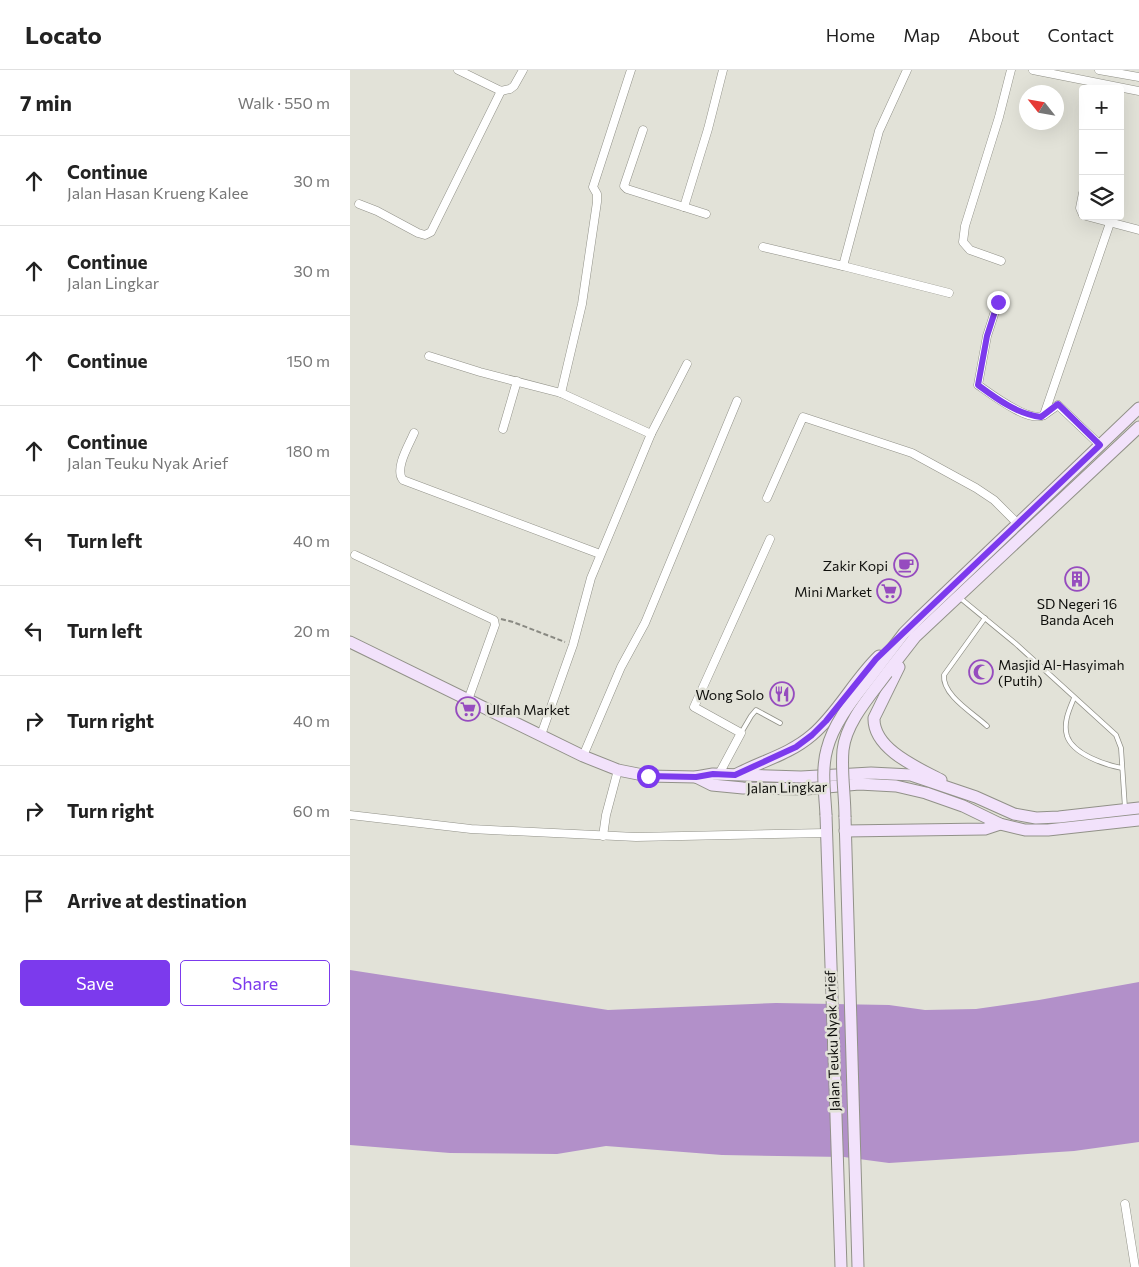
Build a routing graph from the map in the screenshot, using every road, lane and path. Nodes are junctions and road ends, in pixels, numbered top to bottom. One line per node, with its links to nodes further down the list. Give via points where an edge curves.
1 (458, 70): 12 (street)
2 (523, 70): 12 (street, via 514,86)
3 (631, 70): 29 (street, via 593,187 597,202 582,304)
4 (723, 70): 16 (street)
5 (907, 70): 23 (street, via 879,131)
6 (1011, 70): 22 (street, via 963,242 970,250)
7 (1033, 70): 10 (street)
8 (1099, 70): 9 (street)
9 (1139, 77)
10 (1099, 85)
11 (1124, 89): 13 (street)
12 (501, 91): 15 (street, via 431,232 425,235 418,233)
13 (1139, 91)
14 (643, 130): 16 (street, via 624,186)
15 (359, 204)
16 (684, 206): 17 (street)
17 (706, 214)
18 (1100, 220): 19 (street)
19 (1110, 223): 20 (street); 32 (street)
20 (1139, 230)
21 (763, 247): 23 (street)
22 (1001, 261)
23 (843, 266): 24 (street)
24 (949, 294)
25 (998, 302): 32 (street, via 987,336 978,385 1029,416)
26 (428, 356): 28 (street)
27 (687, 364): 36 (street)
28 (517, 381): 29 (street); 34 (street)
29 (561, 393): 36 (street)
30 (737, 401): 56 (street, via 644,623)
31 (1139, 408): 37 (main road)
32 (1044, 415): 37 (street, via 1058,404)
33 (1139, 427): 43 (main road)
34 (503, 429)
35 (414, 433): 41 (street, via 399,470 403,480)
36 (651, 434): 41 (street)
37 (1100, 445): 39 (main road)
38 (767, 498): 39 (street, via 802,417 912,453 994,500)
39 (1018, 524): 46 (main road)
40 (770, 538): 54 (street, via 694,707)
41 (600, 554): 48 (street, via 587,589)
42 (354, 555): 45 (street)
43 (959, 597): 44 (lane); 46 (main road)
44 (985, 618): 50 (lane); 53 (lane, via 943,679 949,693)
45 (494, 620): 48 (path, via 513,622); 51 (street)
46 (910, 635): 49 (main road); 60 (main road, via 870,666 812,735 796,747); 62 (main road, via 877,710 876,733 888,748 908,762)
47 (350, 642): 51 (main road)
48 (573, 645): 55 (street)
49 (882, 670): 71 (main road, Jalan Teuku Nyak Arief, bridge, via 846,738 843,750); 72 (main road, Jalan Teuku Nyak Arief, bridge, via 842,716 829,744 824,774)
50 (1074, 698): 57 (lane, via 1116,735 1121,748); 57 (lane, via 1066,728 1072,744 1097,762)
51 (468, 700): 55 (main road)
52 (780, 723): 54 (lane, via 756,710)
53 (987, 726)
54 (741, 733): 59 (street)
55 (541, 735): 56 (main road)
56 (582, 756): 58 (main road)
57 (1122, 768): 63 (lane)
58 (617, 774): 61 (main road); 73 (street)
59 (719, 774): 60 (main road, Jalan Lingkar); 61 (main road, Jalan Lingkar)
60 (735, 775): 62 (main road, Jalan Lingkar, via 911,775)
61 (696, 777): 69 (main road, Jalan Lingkar, via 712,785 744,788 896,786 962,806)
62 (976, 797): 65 (main road, Jalan Lingkar)
63 (1125, 806): 64 (main road, Jalan Lingkar); 65 (main road, Jalan Lingkar, via 1045,818); 68 (lane)
64 (1139, 808)
65 (1014, 814): 70 (main road)
66 (350, 815): 73 (street, via 471,829)
67 (1139, 820): 68 (main road, Jalan Lingkar)
68 (1126, 822): 70 (main road, Jalan Lingkar, via 1036,830)
69 (1000, 824): 70 (main road, Jalan Lingkar); 71 (main road, via 985,829)
70 (1014, 828)
71 (845, 831): 76 (main road, Jalan Teuku Nyak Arief)
72 (826, 833): 73 (street); 75 (main road, Jalan Teuku Nyak Arief)
73 (603, 836)
74 (1125, 1204): 77 (street)
75 (841, 1267)
76 (858, 1267)
77 (1135, 1267)

